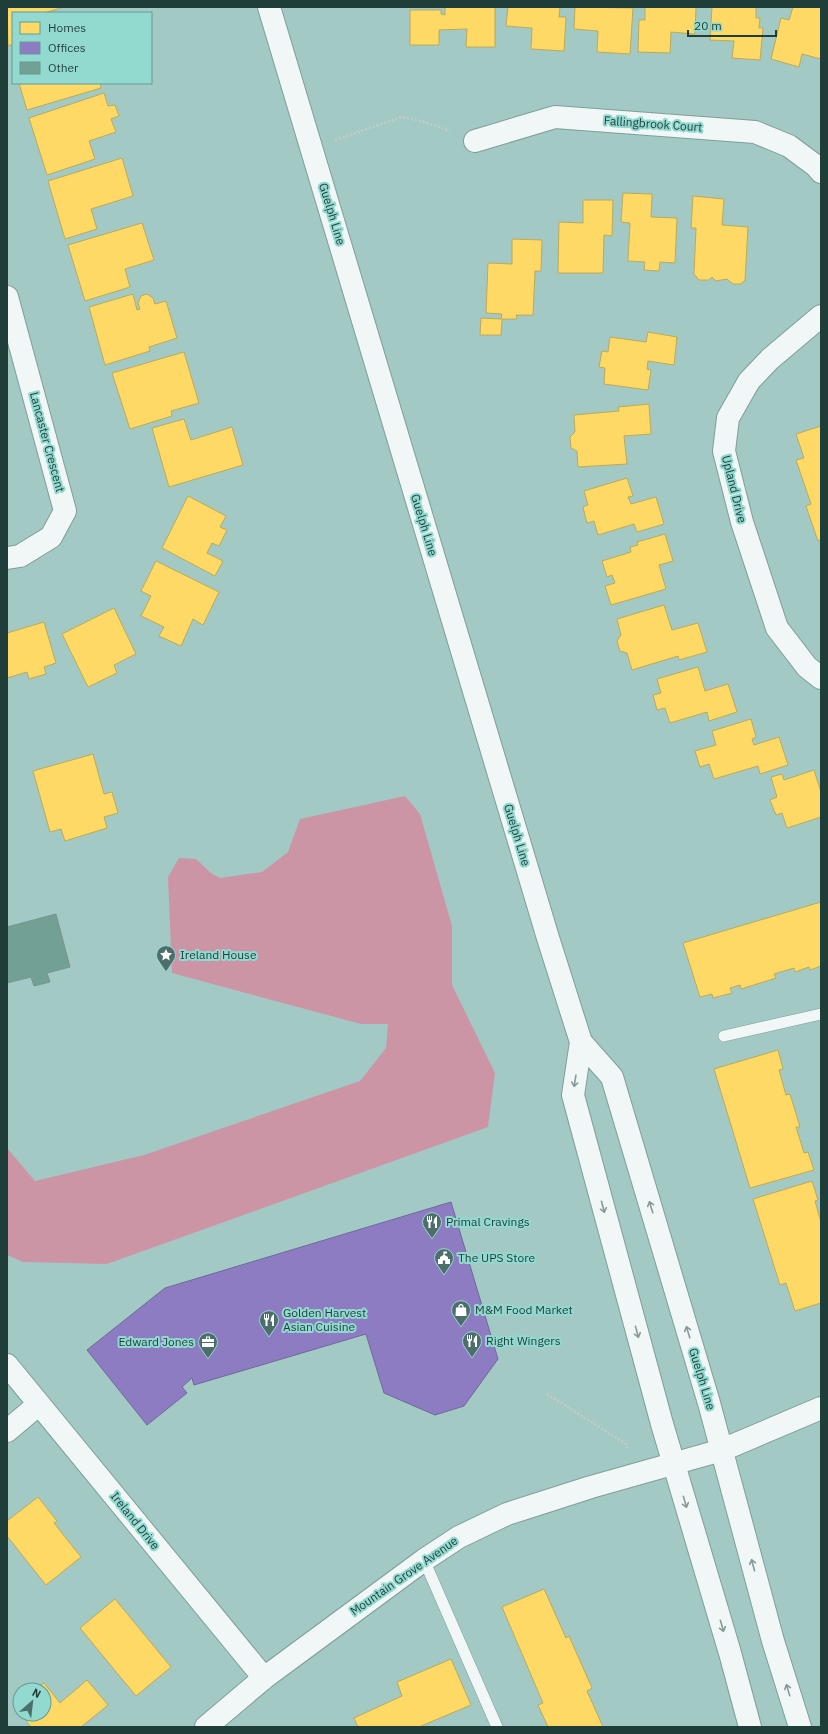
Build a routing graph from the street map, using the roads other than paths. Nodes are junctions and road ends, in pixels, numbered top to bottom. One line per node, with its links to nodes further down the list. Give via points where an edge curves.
1 (269, 7): 10 (main road, Guelph Line)
2 (475, 141): 3 (main road, Fallingbrook Court, via 555,117 755,132 790,146)
3 (821, 172)
4 (7, 297): 6 (main road, Lancaster Crescent, via 65,511 51,537 20,556)
5 (821, 316): 7 (main road, Upland Drive, via 770,359 749,381 728,418 724,451 742,522 777,628 807,667)
6 (7, 558)
7 (821, 678)
8 (821, 1016): 9 (lane)
9 (724, 1036)
10 (581, 1042): 15 (main road, Guelph Line, one-way to 10, via 612,1077); 16 (main road, Guelph Line, one-way to 16, via 573,1095)
11 (7, 1365): 12 (main road, Ireland Drive)
12 (39, 1404): 14 (main road); 18 (main road, Ireland Drive)
13 (821, 1408): 15 (main road, Mountain Grove Avenue)
14 (7, 1431)
15 (722, 1450): 16 (main road, Mountain Grove Avenue); 22 (main road, Guelph Line, one-way to 15, via 773,1641)
16 (674, 1464): 17 (main road, Mountain Grove Avenue, via 507,1514 459,1537); 21 (main road, Guelph Line, one-way to 21)
17 (424, 1560): 18 (main road, Mountain Grove Avenue); 20 (lane)
18 (264, 1678): 19 (main road, Mountain Grove Avenue)
19 (206, 1727)
20 (498, 1727)
21 (750, 1727)
22 (800, 1727)

